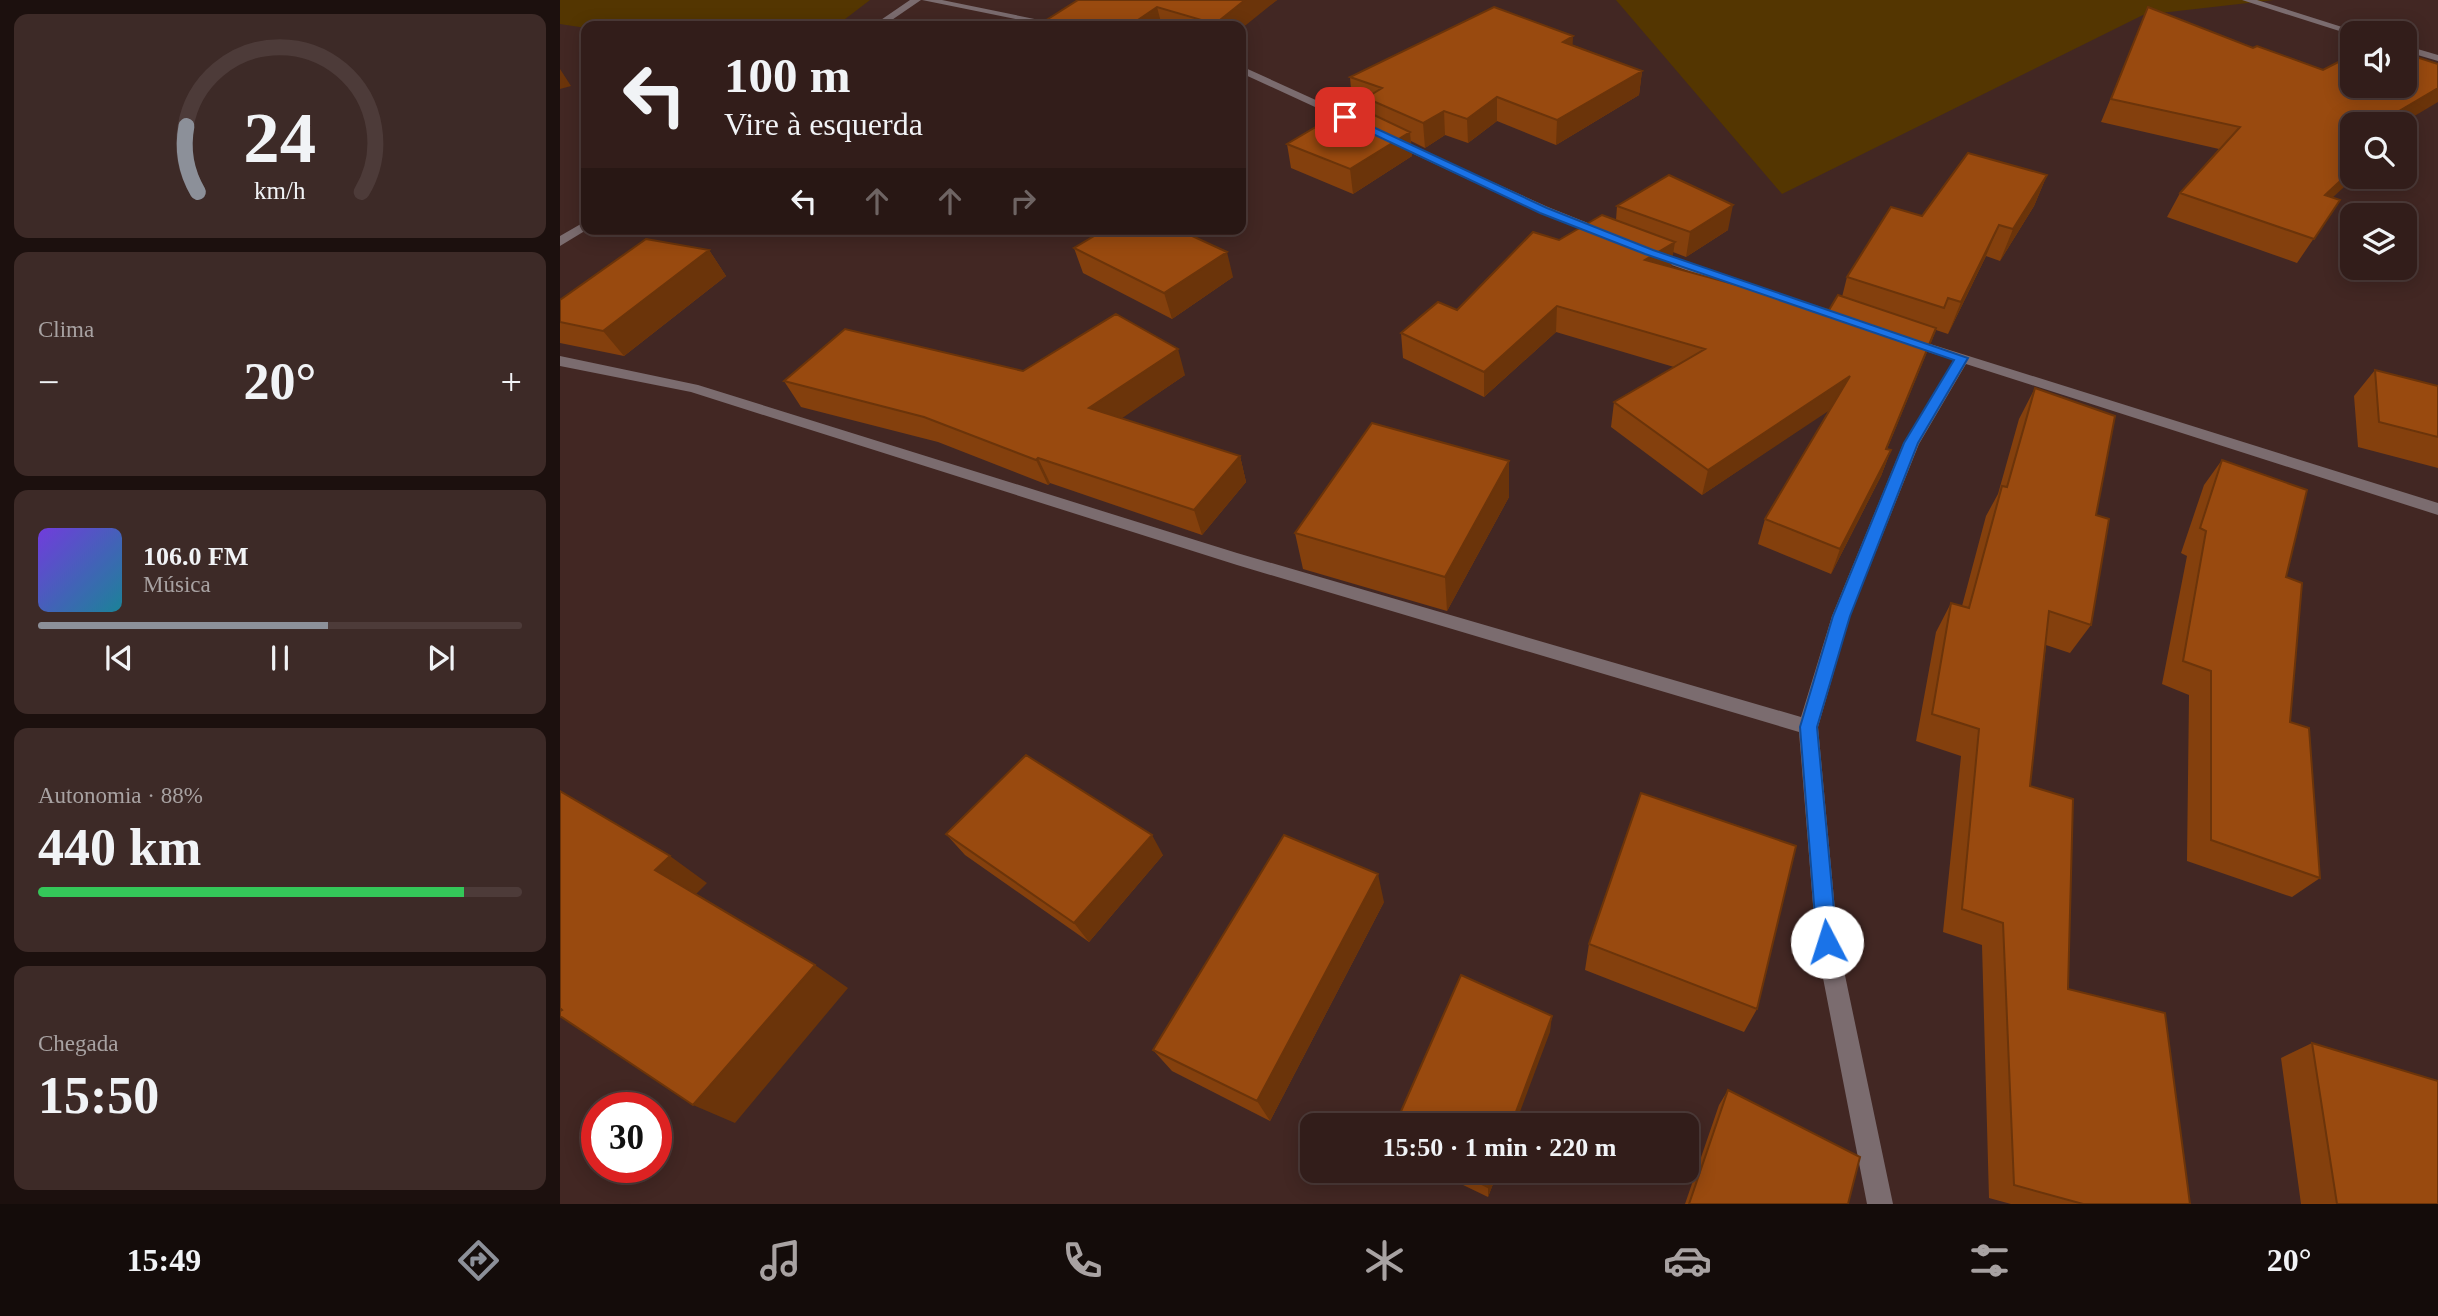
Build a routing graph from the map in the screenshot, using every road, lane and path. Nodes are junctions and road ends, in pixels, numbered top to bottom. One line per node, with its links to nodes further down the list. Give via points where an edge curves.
1 (916, 0): 4 (street)
2 (927, 0): 5 (street)
3 (2247, 0): 6 (street)
4 (884, 21)
5 (1038, 21)
6 (2340, 28)
7 (2417, 52): 8 (street)
8 (2438, 58)
9 (1246, 71): 11 (street, via 1531,205)
10 (581, 228): 12 (street)
11 (1614, 238)
12 (560, 242)
13 (1637, 247): 14 (street)
14 (1782, 299)
15 (1897, 337): 16 (street)
16 (1962, 358): 18 (street); 19 (street, via 1911,443 1842,616)
17 (560, 361): 19 (street, via 693,388 1237,559)
18 (2438, 509)
19 (1808, 727): 20 (street, via 1827,942)
20 (1880, 1204)

